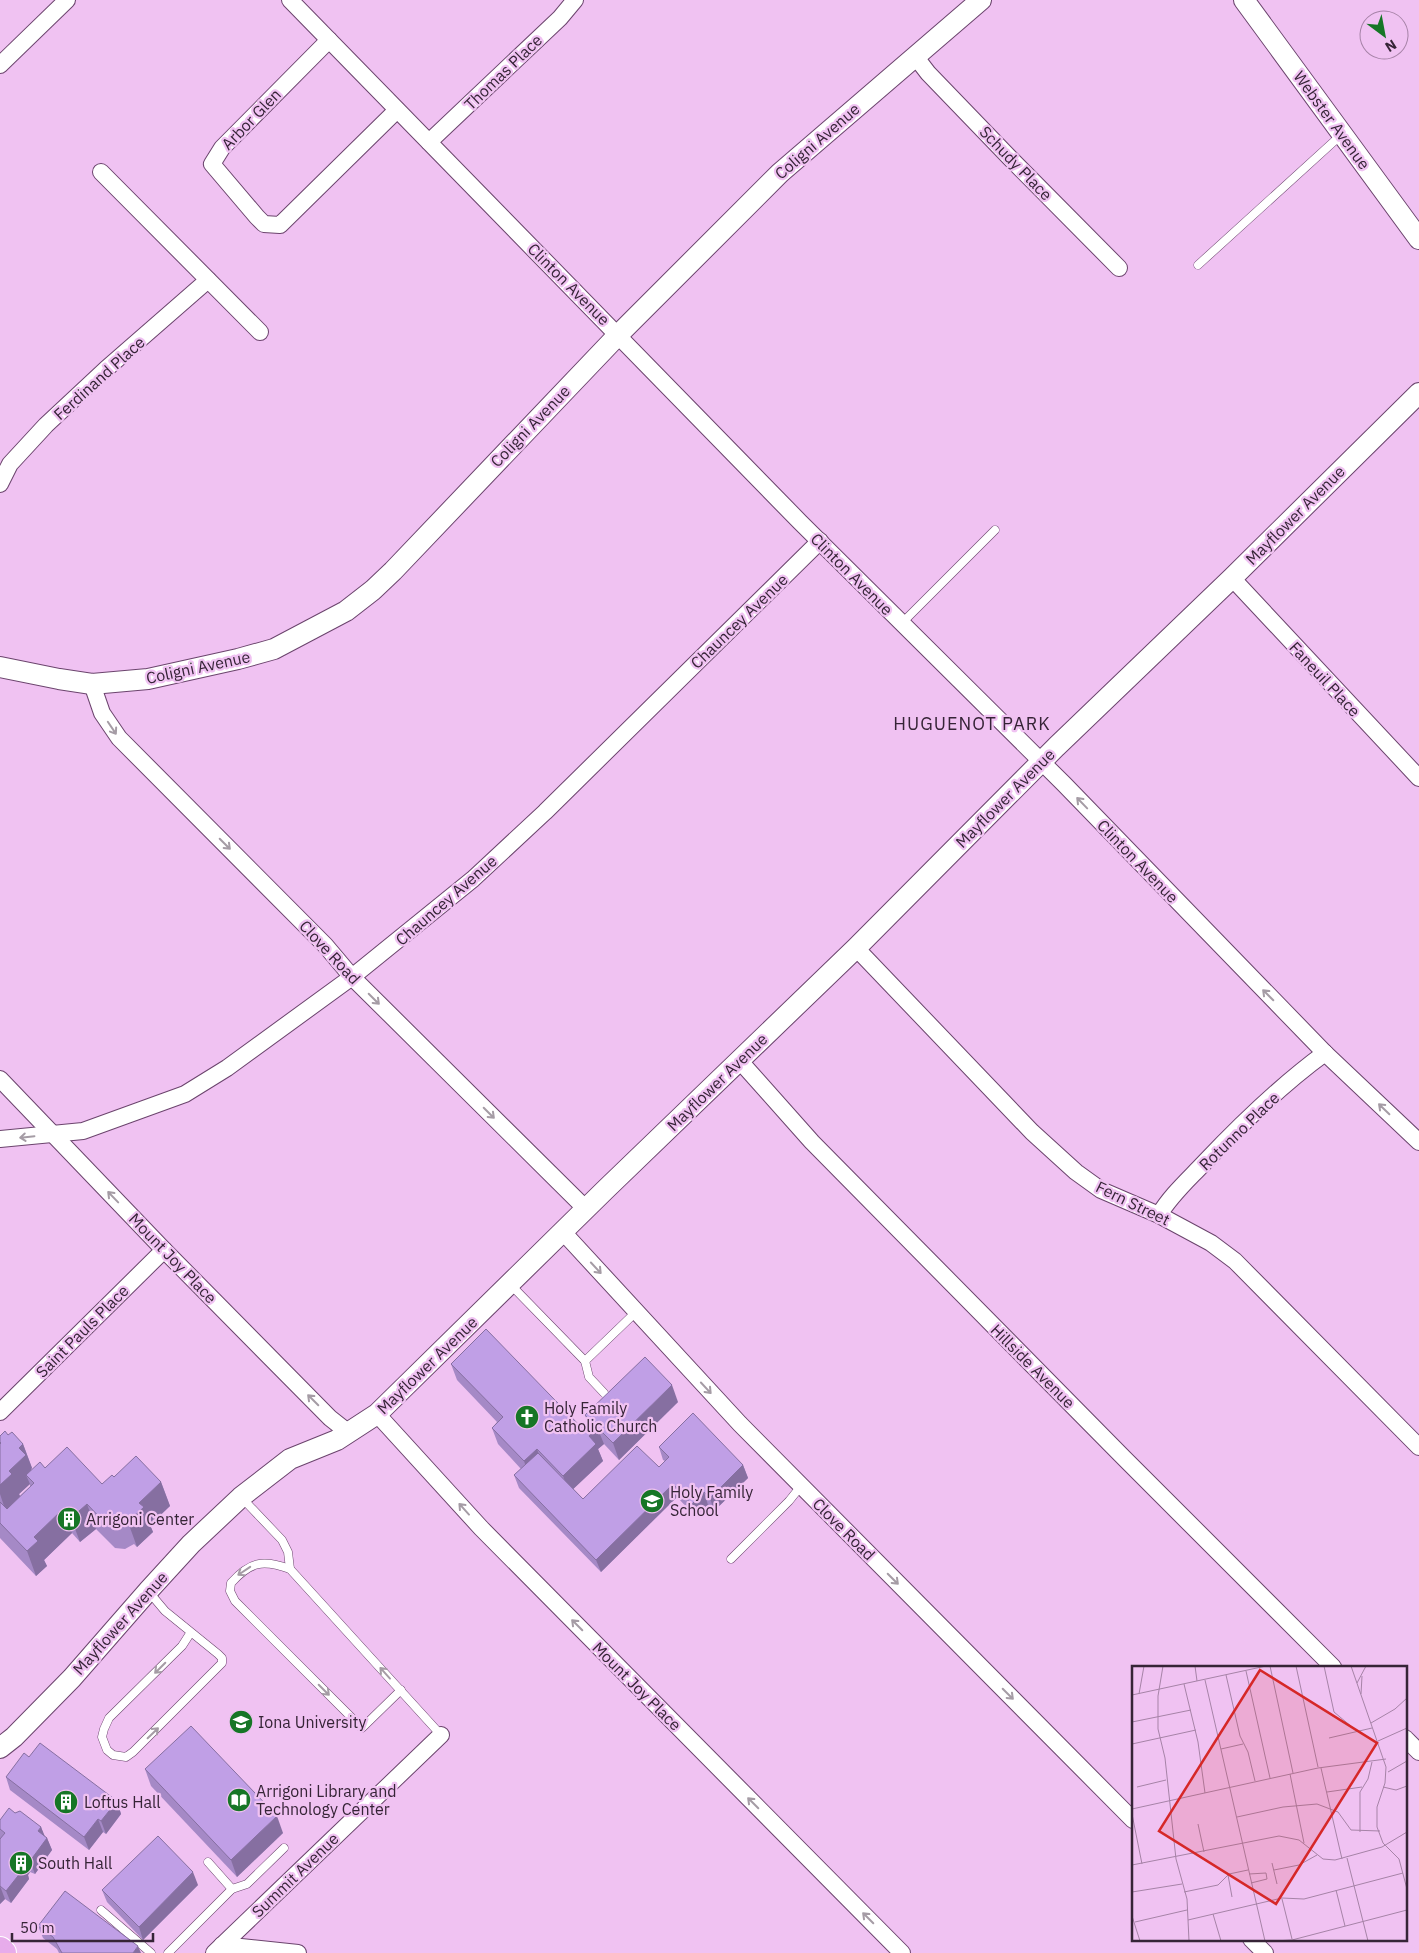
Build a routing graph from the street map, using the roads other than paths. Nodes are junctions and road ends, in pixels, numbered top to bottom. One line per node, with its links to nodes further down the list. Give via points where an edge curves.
1 (66, 0): 8 (street)
2 (290, 0): 6 (street, Clinton Avenue)
3 (575, 0): 11 (street, Thomas Place)
4 (981, 0): 7 (street, Coligni Avenue)
5 (1244, 0): 10 (street, Webster Avenue)
6 (329, 40): 9 (street, Clinton Avenue); 9 (street, Arbor Glen, via 222,148 212,164 257,217 264,224 280,225)
7 (915, 56): 15 (street, Schudy Place); 18 (street, Coligni Avenue, via 780,173)
8 (0, 66)
9 (397, 110): 11 (street, Clinton Avenue)
10 (1342, 134): 13 (street, Webster Avenue); 14 (lane)
11 (429, 142): 18 (street, Clinton Avenue)
12 (101, 172): 16 (street)
13 (1419, 239)
14 (1198, 265)
15 (1119, 268)
16 (208, 280): 17 (street); 20 (street, Ferdinand Place, via 46,425 10,464)
17 (260, 332)
18 (618, 334): 22 (street, Clinton Avenue); 26 (street, Coligni Avenue, via 393,571 346,611 274,649 148,679)
19 (1419, 393): 23 (street, Mayflower Avenue)
20 (0, 484)
21 (995, 530): 24 (lane)
22 (820, 541): 24 (street, Clinton Avenue); 30 (street, Chauncey Avenue, via 538,819 473,879)
23 (1232, 578): 27 (street, Mayflower Avenue); 28 (street, Faneuil Place)
24 (902, 624): 27 (street, Clinton Avenue)
25 (0, 667): 26 (street, Coligni Avenue)
26 (92, 684): 30 (street, Clove Road, one-way to 30, via 102,712 119,738)
27 (1042, 762): 29 (street, Mayflower Avenue); 31 (street, Clinton Avenue, one-way to 27)
28 (1419, 778)
29 (856, 948): 32 (street, Mayflower Avenue); 38 (street, Fern Street, via 1032,1132 1076,1172 1101,1190)
30 (352, 977): 34 (street, Chauncey Avenue, via 186,1094 83,1131); 37 (street, Clove Road, one-way to 37)
31 (1325, 1053): 36 (street, Clinton Avenue, one-way to 31); 38 (street, Rotunno Place, via 1225,1142)
32 (739, 1060): 37 (street, Mayflower Avenue); 55 (street, Hillside Avenue, via 819,1149)
33 (0, 1079): 34 (street, Mount Joy Place)
34 (53, 1134): 35 (street, Chauncey Avenue, one-way to 35); 40 (street, Mount Joy Place, one-way to 34)
35 (0, 1139)
36 (1419, 1142)
37 (586, 1209): 39 (street, Mayflower Avenue)
38 (1159, 1214): 48 (street, Fern Street, via 1211,1243 1235,1261)
39 (563, 1232): 41 (street, Mayflower Avenue); 42 (street, Clove Road, one-way to 42)
40 (164, 1250): 45 (street, Saint Pauls Place); 47 (street, Mount Joy Place, one-way to 40, via 330,1418)
41 (510, 1284): 43 (lane); 46 (street, Mayflower Avenue)
42 (636, 1312): 43 (lane); 49 (street, Clove Road, one-way to 49)
43 (585, 1361): 44 (lane, via 589,1377)
44 (604, 1393)
45 (0, 1412)
46 (377, 1414): 47 (street, Mayflower Avenue); 73 (street, Mount Joy Place, one-way to 46, via 481,1528)
47 (349, 1433): 50 (street, Mayflower Avenue, via 290,1460)
48 (1419, 1447)
49 (801, 1486): 51 (lane); 61 (street, Clove Road, one-way to 61)
50 (240, 1497): 52 (lane, via 282,1540); 53 (street, Mayflower Avenue)
51 (731, 1559)
52 (290, 1568): 56 (lane, one-way to 52); 56 (lane, one-way to 56, via 271,1562 256,1564 242,1571 231,1583 230,1591 235,1601 362,1728)
53 (148, 1591): 54 (lane, via 165,1611); 59 (street, Mayflower Avenue, via 72,1678)
54 (191, 1632): 54 (lane, one-way to 54, via 182,1646 109,1718 102,1737 113,1755 126,1757 133,1752 222,1663 222,1658)
55 (1333, 1666)
56 (401, 1690): 57 (lane)
57 (441, 1735): 67 (street, Summit Avenue)
58 (1406, 1739): 60 (street)
59 (0, 1748)
60 (1419, 1752)
61 (1132, 1819)
62 (284, 1848): 64 (lane, via 247,1884)
63 (208, 1862): 64 (lane)
64 (232, 1889): 71 (lane)
65 (101, 1910): 70 (lane)
66 (1252, 1940): 74 (street)
67 (218, 1949): 72 (street)
68 (0, 1950): 69 (main road)
69 (3, 1953)
70 (151, 1953)
71 (168, 1953)
72 (298, 1953)
73 (902, 1953)
74 (1265, 1953)

